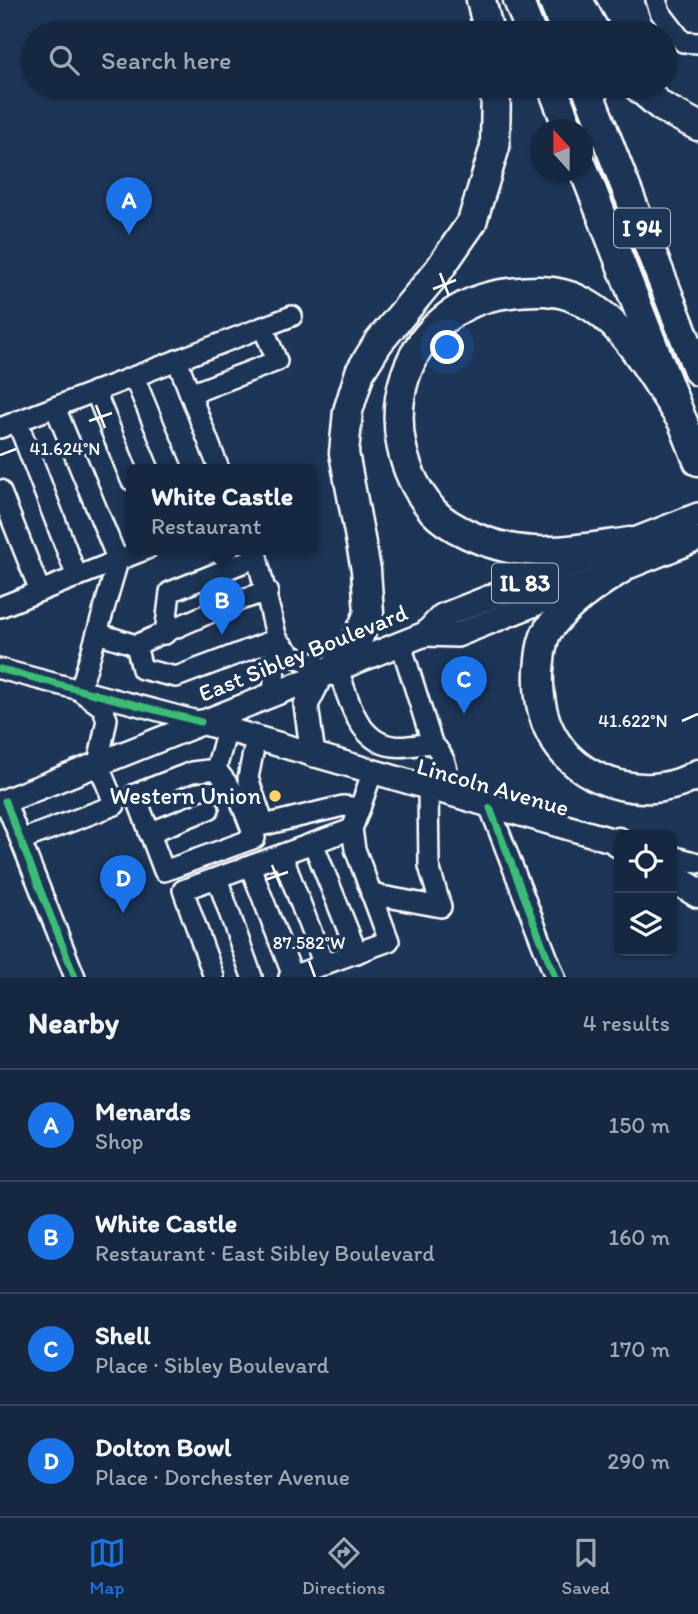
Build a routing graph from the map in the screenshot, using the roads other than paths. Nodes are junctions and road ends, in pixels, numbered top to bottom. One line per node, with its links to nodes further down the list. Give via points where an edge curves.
1 (481, 0): 6 (highway)
2 (518, 0): 7 (highway)
3 (553, 0): 8 (highway)
4 (578, 0): 9 (highway)
5 (656, 0): 10 (street)
6 (486, 21)
7 (526, 21)
8 (561, 21)
9 (589, 21)
10 (669, 21)
11 (677, 30): 12 (street)
12 (690, 43)
13 (496, 98): 55 (highway, via 495,147 472,222 378,343 360,372 348,411 344,453 366,570 369,613 358,638)
14 (556, 98): 17 (highway)
15 (591, 98): 23 (highway, I 94)
16 (651, 98): 18 (highway)
17 (564, 119)
18 (698, 126)
19 (590, 182): 28 (highway, I 94)
20 (292, 316): 21 (street)
21 (263, 327): 22 (street); 26 (street, via 277,361)
22 (177, 360): 24 (street); 26 (street)
23 (698, 371)
24 (134, 377): 25 (street); 31 (street)
25 (94, 391): 27 (street); 33 (street)
26 (190, 394): 32 (street)
27 (54, 407): 29 (street); 42 (street)
28 (683, 422): 30 (highway, I 94); 38 (highway, via 622,333 580,299 560,293 534,290 473,300 444,318 404,373 397,405 401,444 413,479 435,513 469,534 509,548 561,551)
29 (8, 424): 44 (street)
30 (698, 461)
31 (170, 464)
32 (217, 464)
33 (126, 469)
34 (0, 490): 45 (street)
35 (698, 515): 36 (main road, East Sibley Boulevard / IL 83)
36 (669, 538): 37 (main road); 38 (main road, East Sibley Boulevard / IL 83); 43 (main road)
37 (698, 539)
38 (630, 541): 50 (main road, East Sibley Boulevard / IL 83, via 442,617)
39 (132, 555): 42 (street)
40 (252, 555): 49 (street, via 170,592)
41 (257, 555): 46 (street)
42 (118, 561): 44 (street); 48 (street)
43 (621, 569): 50 (main road, via 457,635); 66 (highway, via 572,604 547,632 538,691 544,716 556,744 605,781 636,789 669,786)
44 (77, 577): 45 (street)
45 (40, 591): 47 (street)
46 (268, 591): 49 (street); 51 (street)
47 (1, 603)
48 (97, 633): 53 (street); 56 (street)
49 (165, 634): 53 (street)
50 (425, 634): 52 (main road, East Sibley Boulevard / IL 83)
51 (277, 639): 53 (street, via 176,677 142,669); 55 (street, via 293,656); 57 (street)
52 (401, 644): 55 (main road, East Sibley Boulevard / IL 83); 61 (street)
53 (136, 645)
54 (0, 669): 56 (street, Lincoln Avenue)
55 (330, 672): 57 (main road, East Sibley Boulevard / IL 83); 61 (street, via 374,740 393,747); 62 (main road, via 306,705)
56 (80, 691): 58 (street, Lincoln Avenue); 63 (street, via 102,707 107,719)
57 (273, 694): 58 (main road, East Sibley Boulevard / IL 83)
58 (201, 722): 59 (main road, Lincoln Avenue); 63 (main road, East Sibley Boulevard / IL 83)
59 (227, 730): 60 (main road, Lincoln Avenue); 64 (street)
60 (256, 738): 62 (main road, Lincoln Avenue); 69 (street, via 248,778 264,825 343,806)
61 (432, 743): 67 (street, via 449,768)
62 (313, 755): 65 (main road, Lincoln Avenue)
63 (98, 764): 68 (main road, East Sibley Boulevard / IL 83); 74 (street, via 115,805)
64 (216, 769): 73 (street, via 192,772 135,794); 73 (street, via 240,800 255,838 164,871)
65 (372, 773): 67 (main road, Lincoln Avenue); 69 (street)
66 (698, 774)
67 (438, 792): 70 (main road, Lincoln Avenue); 84 (street, via 429,866 441,907)
68 (3, 802): 74 (street)
69 (360, 807): 72 (street)
70 (490, 808): 75 (main road, Lincoln Avenue); 91 (street)
71 (209, 809): 73 (street)
72 (352, 829): 76 (street); 84 (street)
73 (149, 833)
74 (21, 840): 88 (street)
75 (614, 842)
76 (313, 844): 77 (street); 85 (street)
77 (282, 855): 80 (street); 86 (street)
78 (677, 857): 79 (street)
79 (698, 863)
80 (250, 866): 81 (street); 87 (street)
81 (217, 878): 89 (street, via 183,890); 90 (street)
82 (677, 880): 83 (highway)
83 (698, 893)
84 (371, 894): 85 (street, via 389,941)
85 (357, 953): 86 (street)
86 (324, 965): 87 (street)
87 (291, 976)
88 (75, 977)
89 (214, 977)
90 (252, 977)
91 (555, 977)

